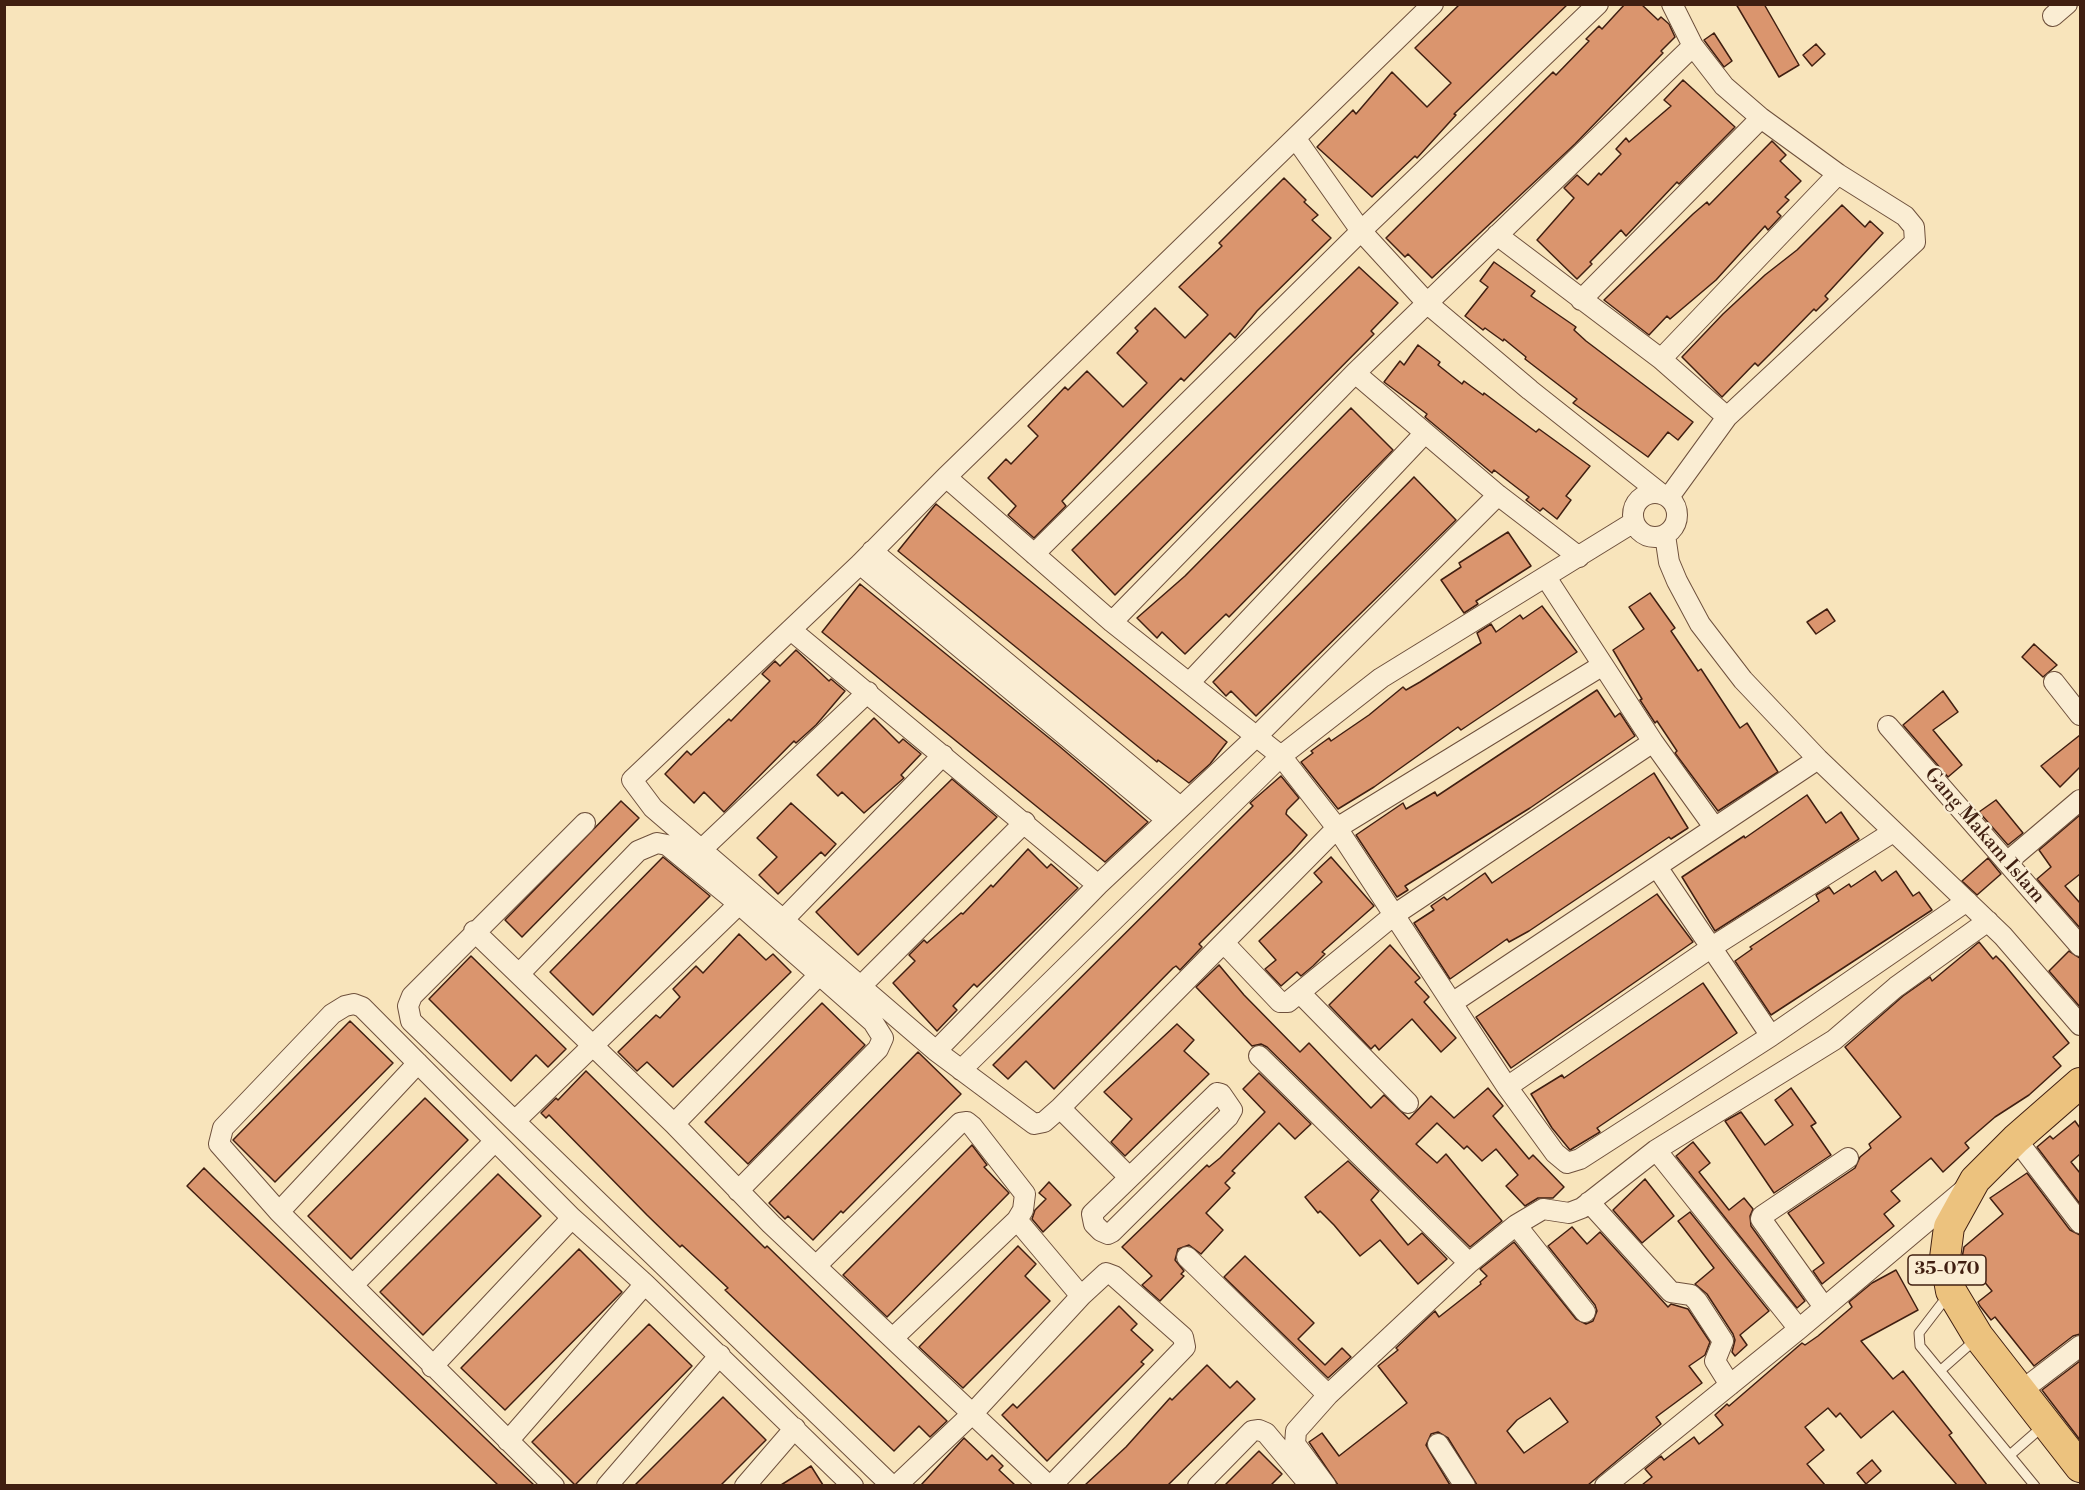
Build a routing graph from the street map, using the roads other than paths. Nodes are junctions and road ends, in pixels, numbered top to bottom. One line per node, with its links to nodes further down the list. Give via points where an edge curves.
1 (1433, 4): 6 (street)
2 (1598, 4): 8 (street)
3 (1672, 4): 4 (street)
4 (1693, 46): 5 (street, via 1724,86); 9 (street)
5 (1761, 118): 7 (street); 10 (street)
6 (1296, 139): 8 (street); 16 (street)
7 (1838, 174): 12 (street); 14 (street, via 1905,216 1914,227 1915,242)
8 (1361, 231): 11 (street); 21 (street)
9 (1497, 235): 10 (street); 11 (street)
10 (1581, 300): 12 (street)
11 (1428, 304): 13 (street); 18 (street)
12 (1661, 359): 14 (street)
13 (1355, 374): 15 (street); 25 (street)
14 (1727, 417): 18 (street)
15 (1424, 434): 17 (street); 29 (street)
16 (946, 477): 21 (street); 23 (street)
17 (1498, 495): 22 (street); 33 (street)
18 (1664, 495): 19 (street, via 1651,493 1636,504); 20 (street, via 1675,504 1677,520)
19 (1634, 522): 20 (street, via 1647,536); 22 (street)
20 (1665, 535): 37 (street, via 1669,562 1700,624 1743,680)
21 (1034, 554): 25 (street)
22 (1578, 557): 24 (street)
23 (866, 558): 26 (street); 39 (street)
24 (1547, 579): 27 (street); 36 (street, via 1382,678)
25 (1112, 622): 29 (street)
26 (791, 630): 30 (street); 45 (street, via 632,780 644,800)
27 (1603, 664): 34 (street); 43 (street)
28 (2054, 682): 31 (street)
29 (1189, 683): 33 (street)
30 (868, 692): 35 (street); 45 (street)
31 (2080, 715)
32 (1888, 726): 46 (street, Gang Makam Islam)
33 (1258, 735): 36 (street); 39 (street)
34 (1653, 741): 42 (street); 51 (street)
35 (943, 755): 40 (street); 52 (street)
36 (1281, 756): 43 (street); 69 (street)
37 (1818, 759): 42 (street); 44 (street)
38 (2080, 800): 46 (street)
39 (1173, 813): 48 (street)
40 (1025, 822): 48 (street); 60 (street)
41 (585, 823): 54 (street)
42 (1714, 827): 47 (street)
43 (1337, 828): 51 (street); 55 (street)
44 (1893, 832): 49 (street); 57 (street)
45 (701, 850): 52 (street)
46 (2007, 862): 56 (street, Gang Makam Islam)
47 (1657, 867): 57 (street); 62 (street)
48 (1098, 885): 66 (street)
49 (1967, 901): 53 (street); 64 (street)
50 (739, 904): 58 (street, via 667,845 649,844); 59 (street); 65 (street)
51 (1394, 915): 61 (street); 62 (street)
52 (784, 919): 60 (street)
53 (1988, 921): 63 (street); 80 (street, via 1896,987 1834,1040)
54 (474, 931): 58 (street); 72 (street, via 412,996 408,1013 411,1021)
55 (1224, 943): 61 (street, via 1280,1002); 75 (street)
56 (2080, 946)
57 (1712, 947): 64 (street); 71 (street)
58 (519, 974): 65 (street)
59 (820, 974): 77 (street); 86 (street, via 873,1022 883,1038 878,1048)
60 (861, 986): 66 (street)
61 (1301, 994): 73 (street)
62 (1452, 1003): 71 (street)
63 (2080, 1025)
64 (1771, 1036): 71 (street, via 1580,1160 1567,1163 1555,1153)
65 (592, 1046): 76 (street); 77 (street)
66 (936, 1051): 69 (street)
67 (1259, 1056): 94 (street)
68 (418, 1063): 74 (street); 88 (street); 88 (street, via 362,1007 345,1006 332,1014 223,1128 219,1144 224,1152)
69 (961, 1070): 75 (street, via 1034,1124 1044,1122)
70 (2080, 1083): 78 (main road, 35-070)
71 (1507, 1087)
72 (482, 1089): 74 (street); 76 (street)
73 (1408, 1103)
74 (463, 1108): 79 (street)
75 (1060, 1108): 83 (street)
76 (516, 1120): 82 (street)
77 (674, 1124): 86 (street)
78 (2016, 1139): 84 (main road, 35-070); 91 (street)
79 (494, 1142): 85 (street); 97 (street)
80 (1656, 1150): 87 (street); 102 (street)
81 (1848, 1158): 100 (street, via 1761,1219)
82 (559, 1162): 85 (street); 117 (street)
83 (1129, 1177): 83 (street, via 1212,1096 1221,1094 1232,1110 1228,1117 1112,1232 1101,1231 1091,1219 1092,1214)
84 (1975, 1180): 98 (main road, 35-070, via 1949,1227 1945,1258); 100 (street)
85 (537, 1184): 89 (street)
86 (738, 1191): 95 (street)
87 (1589, 1202): 92 (street, via 1569,1213 1543,1209); 109 (street, via 1671,1292 1691,1295 1697,1301 1723,1341 1715,1361)
88 (279, 1212): 97 (street)
89 (572, 1218): 96 (street); 107 (street)
90 (1017, 1220): 95 (street, via 1025,1194 972,1126 960,1123); 99 (street); 104 (street)
91 (2080, 1223)
92 (1516, 1225): 94 (street); 101 (street)
93 (1187, 1257): 111 (street)
94 (1469, 1263): 111 (street)
95 (816, 1266): 104 (street)
96 (645, 1284): 106 (street); 115 (street)
97 (354, 1285): 107 (street)
98 (1951, 1291): 103 (main road, 35-070); 108 (lane, via 1919,1333 1920,1346)
99 (1081, 1296): 112 (street); 127 (street, via 1106,1273 1114,1276 1183,1337 1185,1347)
100 (1824, 1307): 102 (street)
101 (1585, 1312)
102 (1799, 1329): 109 (street)
103 (1978, 1336): 108 (lane); 110 (main road, 35-070)
104 (894, 1337): 112 (street)
105 (2080, 1346): 110 (street)
106 (720, 1355): 114 (street); 122 (street)
107 (432, 1367): 115 (street)
108 (1941, 1370): 118 (lane)
109 (1730, 1385): 132 (street)
110 (2021, 1391): 113 (main road, 35-070)
111 (1328, 1395): 130 (street, via 1296,1431 1295,1444)
112 (974, 1412): 126 (street); 127 (street)
113 (2046, 1424): 118 (lane); 119 (main road, 35-070)
114 (795, 1428): 120 (street); 123 (street)
115 (508, 1441): 121 (street)
116 (1438, 1444): 131 (street)
117 (855, 1449): 120 (street); 125 (street)
118 (2010, 1455): 133 (lane)
119 (2080, 1467)
120 (837, 1469): 124 (street)
121 (554, 1485)
122 (607, 1485)
123 (746, 1485)
124 (853, 1485)
125 (892, 1485)
126 (896, 1485)
127 (1050, 1485)
128 (1198, 1485): 129 (street, via 1252,1431 1259,1430 1266,1433)
129 (1311, 1485)
130 (1326, 1485)
131 (1465, 1485)
132 (1605, 1485)
133 (2035, 1485)

